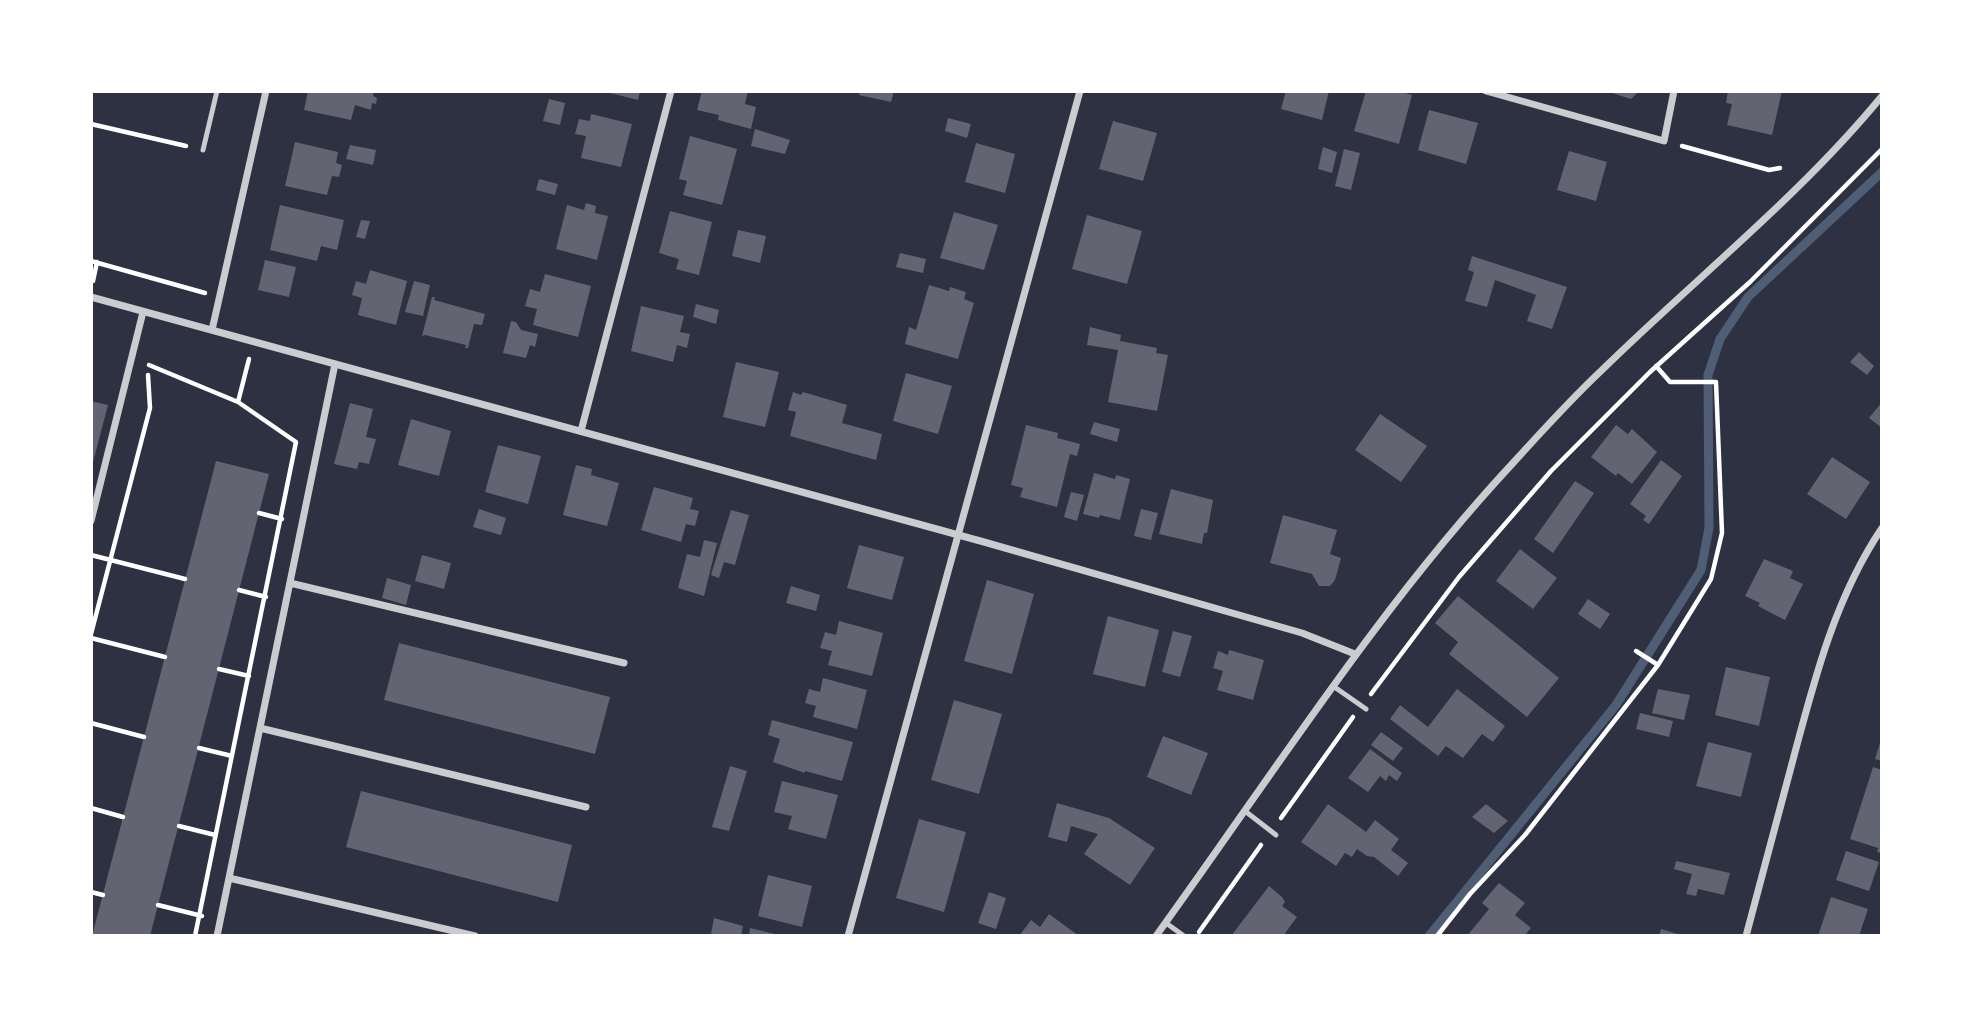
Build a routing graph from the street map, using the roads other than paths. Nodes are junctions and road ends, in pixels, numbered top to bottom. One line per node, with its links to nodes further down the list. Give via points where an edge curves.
1 (217, 91): 8 (lane)
2 (266, 91): 11 (street)
3 (671, 91): 13 (street)
4 (1080, 91): 16 (street)
5 (1486, 91): 6 (street, via 1664,141)
6 (1674, 91)
7 (1882, 96): 18 (street, via 1799,187 1602,370 1511,464)
8 (203, 150)
9 (91, 297): 10 (street)
10 (143, 312): 11 (street); 14 (street)
11 (212, 330): 12 (street)
12 (335, 364): 13 (street); 17 (street)
13 (580, 431): 16 (street)
14 (91, 521)
15 (1882, 528): 33 (street, via 1843,601 1814,682)
16 (957, 535): 18 (street, via 1302,632); 30 (street)
17 (290, 583): 19 (street); 22 (street)
18 (1355, 654): 20 (street)
19 (624, 663)
20 (1333, 686): 21 (lane); 24 (street)
21 (1364, 707)
22 (260, 728): 23 (street); 26 (street)
23 (586, 807)
24 (1245, 811): 25 (lane); 27 (street)
25 (1274, 833)
26 (229, 878): 28 (street); 29 (street)
27 (1166, 923): 31 (street); 32 (lane)
28 (217, 936)
29 (475, 936)
30 (848, 936)
31 (1156, 936)
32 (1184, 936)
33 (1746, 936)

